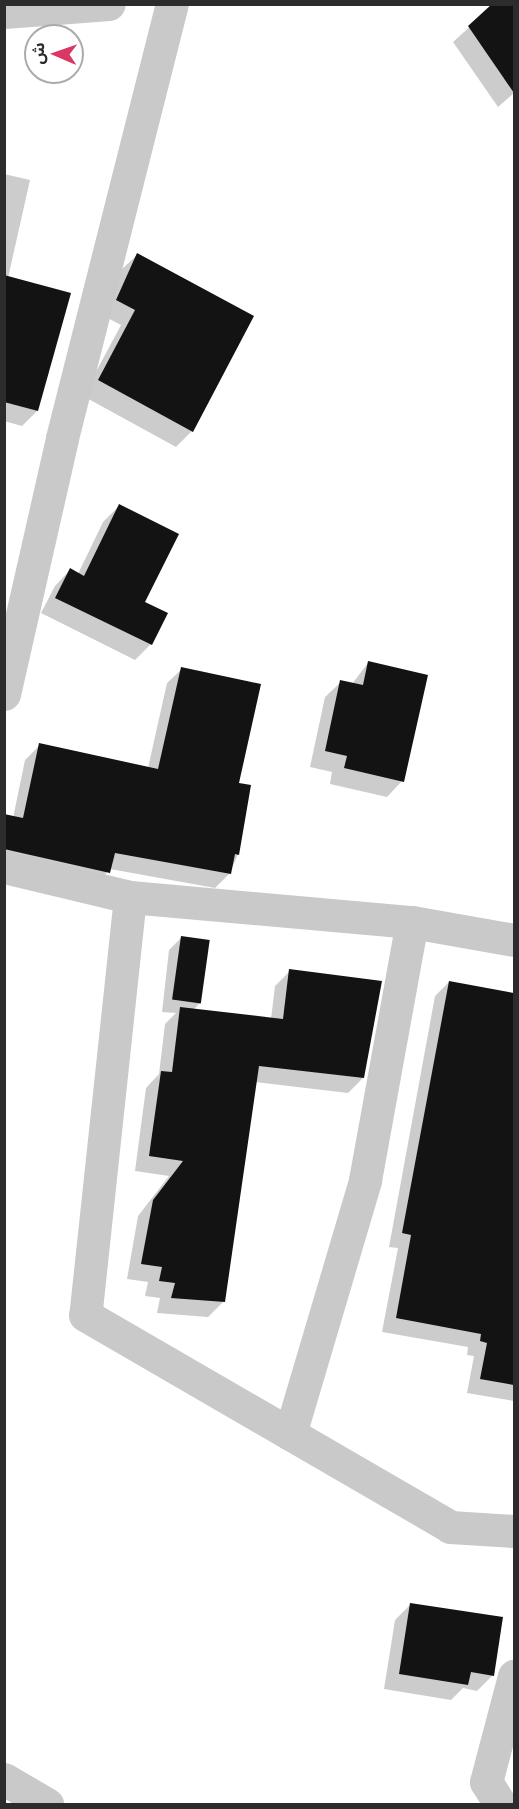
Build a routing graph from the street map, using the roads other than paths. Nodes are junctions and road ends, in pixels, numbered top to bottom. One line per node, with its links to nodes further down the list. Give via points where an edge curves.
1 (109, 4): 3 (street)
2 (172, 4): 4 (street, via 62,438)
3 (4, 12)
4 (4, 694)
5 (4, 867): 6 (street)
6 (130, 897): 7 (street); 9 (street, via 86,1315)
7 (412, 922): 8 (street); 9 (street, via 365,1180)
8 (514, 940)
9 (290, 1434): 10 (street, via 450,1527)
10 (514, 1531)
11 (514, 1676): 14 (street, via 486,1782)
12 (4, 1779): 13 (street)
13 (47, 1804)
14 (500, 1804)

